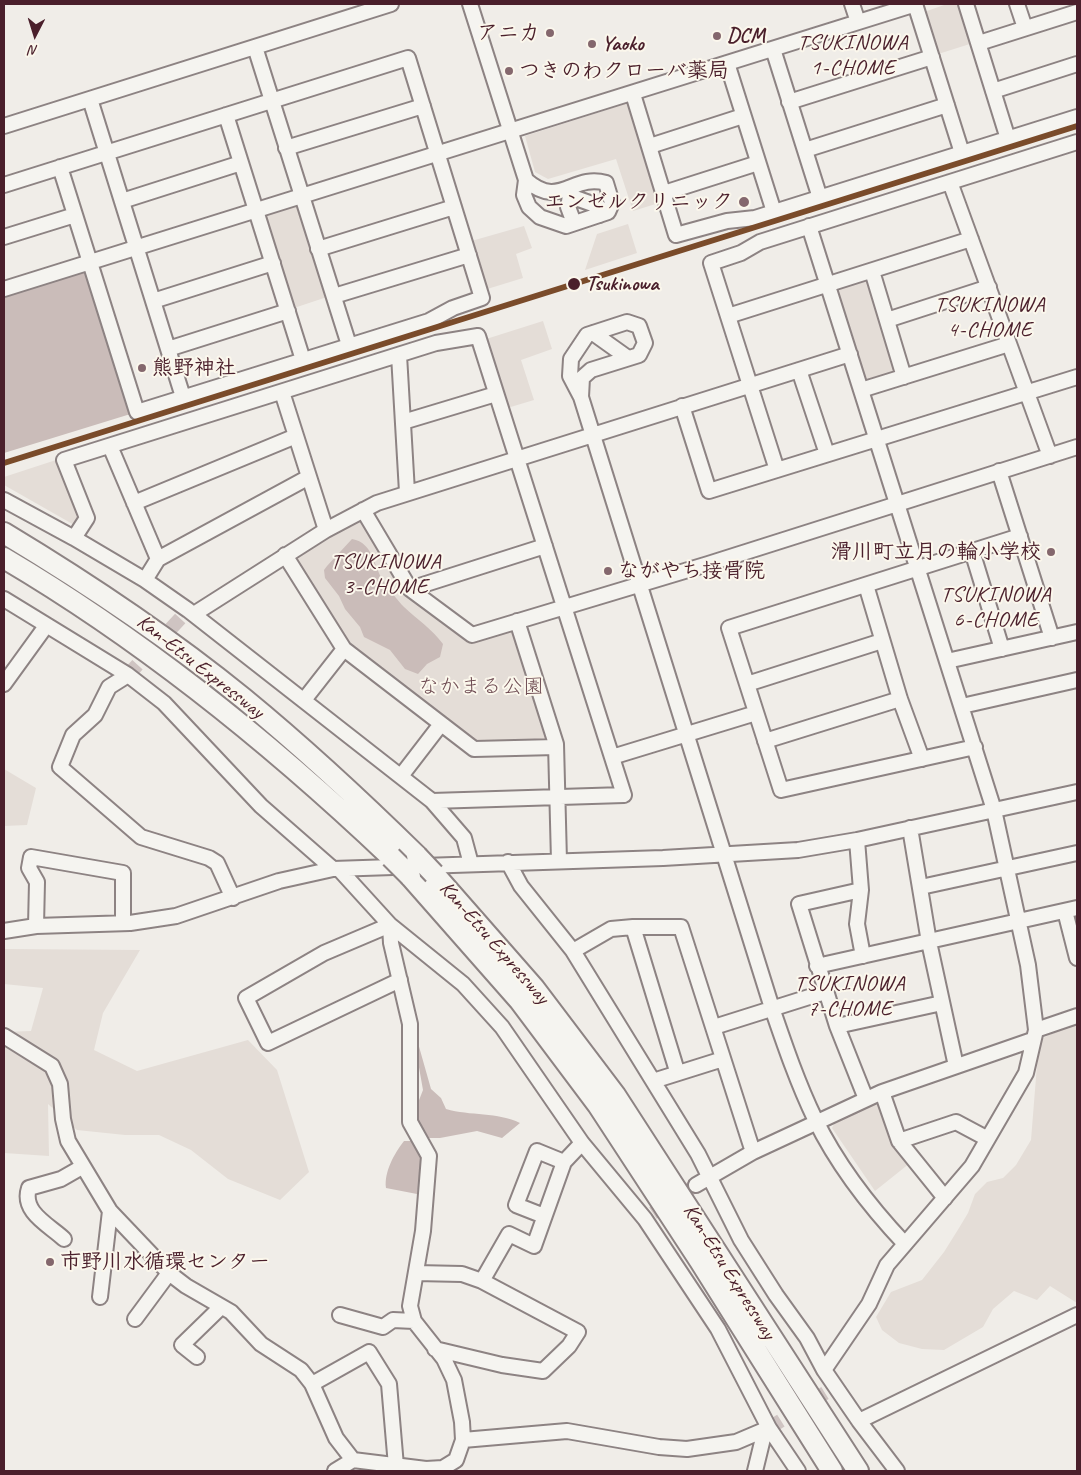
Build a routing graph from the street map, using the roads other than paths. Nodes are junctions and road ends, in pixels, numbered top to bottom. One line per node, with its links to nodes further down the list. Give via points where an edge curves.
1 (391, 4): 11 (street)
2 (470, 4): 27 (street)
3 (852, 4): 8 (street)
4 (915, 4): 8 (street); 13 (street)
5 (966, 4): 10 (street)
6 (1018, 4): 9 (street)
7 (1074, 9): 9 (street)
8 (858, 22): 12 (street)
9 (1025, 28): 10 (street)
10 (979, 43): 16 (street)
11 (254, 48): 18 (street); 19 (street)
12 (773, 49): 14 (street); 20 (street)
13 (932, 57): 20 (street); 21 (street)
14 (727, 63): 17 (street); 24 (street)
15 (1077, 64): 16 (street)
16 (993, 91): 28 (street)
17 (633, 94): 27 (street); 30 (street)
18 (90, 99): 26 (street); 33 (street)
19 (272, 101): 22 (street, via 408,58); 23 (street); 31 (street)
20 (789, 102): 32 (street)
21 (947, 105): 32 (street); 34 (street)
22 (423, 106): 31 (street); 35 (street)
23 (226, 115): 33 (street); 36 (street)
24 (744, 116): 30 (street); 37 (street)
25 (1077, 117): 28 (street)
26 (4, 126)
27 (510, 131): 35 (street); 39 (street)
28 (1008, 138): 34 (street)
29 (1077, 142): 40 (street)
30 (650, 146): 43 (street)
31 (286, 148): 44 (street)
32 (804, 150): 45 (street)
33 (106, 153): 38 (street); 46 (street)
34 (962, 153): 45 (street)
35 (438, 154): 44 (street); 47 (street)
36 (241, 163): 46 (street); 48 (street)
37 (758, 163): 43 (street); 49 (street)
38 (60, 167): 41 (street); 50 (street)
39 (526, 180): 42 (street, via 538,191); 52 (street, via 524,195 529,207 540,217 566,226)
40 (950, 182): 53 (street); 55 (street)
41 (4, 185)
42 (569, 192): 51 (street, via 598,206); 51 (street, via 594,180 606,184 612,203 608,212); 52 (street, via 568,207)
43 (664, 193): 49 (street, via 676,235)
44 (302, 196): 48 (street); 57 (street)
45 (820, 198): 49 (street)
46 (122, 201): 56 (street)
47 (454, 207): 57 (street); 58 (street)
48 (256, 210): 56 (street); 60 (street)
49 (774, 212)
50 (75, 215): 54 (street); 59 (street)
51 (600, 215): 52 (street)
52 (574, 223)
53 (810, 226): 62 (street); 68 (street, via 760,242 741,253 711,263)
54 (4, 237)
55 (971, 239): 61 (street); 63 (street)
56 (136, 248): 59 (street); 66 (street)
57 (318, 249): 65 (street)
58 (469, 254): 65 (street); 72 (street, via 482,298 429,320)
59 (90, 262): 64 (street); 86 (street, via 137,412)
60 (273, 263): 66 (street); 67 (street)
61 (872, 270): 62 (street); 69 (street)
62 (828, 284): 68 (street); 74 (street)
63 (989, 287): 69 (street); 71 (street)
64 (4, 290)
65 (334, 296): 72 (street)
66 (153, 301): 73 (street)
67 (288, 311): 73 (street); 77 (street)
68 (728, 316): 81 (street)
69 (887, 320): 79 (street)
70 (593, 333): 76 (street); 76 (street, via 628,322 639,326 645,343 638,355); 87 (street, via 587,335 571,359 570,376)
71 (1009, 344): 79 (street); 84 (street)
72 (349, 346): 77 (street)
73 (168, 349): 86 (street)
74 (850, 354): 78 (street); 82 (street)
75 (398, 355): 83 (street); 85 (street, via 436,343 478,336); 89 (street)
76 (628, 358): 87 (street, via 591,370 582,378)
77 (303, 360): 86 (street)
78 (799, 370): 81 (street); 95 (street)
79 (904, 377): 82 (street)
80 (1077, 377): 84 (street)
81 (750, 385): 88 (street); 98 (street)
82 (861, 390): 92 (street)
83 (282, 392): 91 (street); 93 (street)
84 (1027, 393): 92 (street); 96 (street)
85 (496, 394): 89 (street); 97 (street)
86 (183, 397)
87 (581, 397): 90 (street)
88 (682, 406): 90 (street); 98 (street, via 710,491)
89 (403, 422): 101 (street)
90 (593, 434): 97 (street); 117 (street)
91 (296, 436): 100 (street); 103 (street)
92 (877, 439): 95 (street); 104 (street)
93 (110, 446): 103 (street); 109 (street, via 64,460 88,518)
94 (1077, 447): 96 (street)
95 (826, 454): 98 (street)
96 (1050, 456): 99 (street)
97 (517, 458): 101 (street); 110 (street)
98 (777, 470)
99 (999, 471): 104 (street); 108 (street)
100 (309, 477): 106 (street); 114 (street)
101 (407, 492): 105 (street)
102 (4, 500): 109 (street)
103 (134, 503): 114 (street)
104 (897, 503): 115 (street); 117 (street)
105 (363, 510): 106 (street); 119 (street)
106 (326, 530): 112 (street)
107 (4, 533): 226 (highway, Kan-Etsu Expressway, bridge, via 116,603 243,698 349,790 434,874 534,988 615,1095)
108 (1020, 536): 111 (street); 126 (street)
109 (74, 538): 116 (street)
110 (545, 546): 119 (street); 121 (street)
111 (972, 551): 115 (street); 129 (street)
112 (285, 556): 122 (street); 128 (street)
113 (4, 558): 225 (highway, Kan-Etsu Expressway, bridge, via 105,621 229,713 337,806 410,876 520,1001 598,1105)
114 (158, 559): 116 (street)
115 (918, 568): 118 (street); 130 (street)
116 (145, 580): 122 (street)
117 (640, 585): 121 (street); 140 (street)
118 (866, 585): 127 (street); 134 (street, via 729,628)
119 (410, 589): 123 (street, via 472,635)
120 (4, 599): 124 (street)
121 (564, 607): 123 (street); 144 (street)
122 (194, 614): 136 (street)
123 (517, 622): 142 (street)
124 (46, 626): 131 (street); 133 (street)
125 (1077, 632): 126 (street)
126 (1052, 638): 129 (street)
127 (882, 641): 134 (street); 135 (street)
128 (344, 649): 136 (street); 139 (street)
129 (1002, 649): 130 (street)
130 (947, 661): 137 (street)
131 (128, 676): 158 (street, via 164,703 261,806); 162 (street, via 109,687 95,714 73,735 60,767 141,837 216,863)
132 (1077, 680): 137 (street)
133 (4, 684)
134 (746, 684): 138 (street)
135 (900, 699): 141 (street); 145 (street)
136 (304, 700): 146 (street)
137 (962, 706): 143 (street)
138 (756, 713): 140 (street); 141 (street)
139 (441, 724): 142 (street, via 474,749); 146 (street)
140 (688, 734): 144 (street); 154 (street)
141 (765, 741): 145 (street, via 781,790)
142 (556, 747): 148 (street)
143 (975, 747): 145 (street); 150 (street)
144 (612, 757): 148 (street, via 624,795)
145 (922, 759)
146 (401, 776): 149 (street)
147 (1077, 792): 150 (street)
148 (558, 797): 149 (street); 155 (street)
149 (432, 801): 157 (street, via 464,838)
150 (994, 810): 151 (street); 159 (street)
151 (910, 828): 152 (street); 160 (street)
152 (857, 840): 154 (street, via 798,850); 161 (street)
153 (1077, 853): 159 (street)
154 (724, 855): 155 (street); 178 (street)
155 (559, 861): 156 (street)
156 (508, 862): 157 (street); 171 (street, via 521,886)
157 (471, 864): 158 (street)
158 (336, 869): 162 (street, via 279,881); 166 (street)
159 (1007, 869): 160 (street); 164 (street)
160 (921, 888): 170 (street)
161 (860, 890): 172 (street, via 857,924); 174 (street, via 799,904)
162 (233, 898): 165 (street, via 176,916)
163 (1071, 909): 164 (street); 173 (street)
164 (1019, 922): 170 (street); 182 (street, via 1028,965)
165 (123, 923): 167 (street); 167 (street, via 123,873 31,857 29,868 36,882)
166 (390, 925): 175 (street); 175 (street, via 324,953 246,998 268,1043); 193 (street, via 463,984 502,1027)
167 (36, 926): 169 (street)
168 (633, 926): 171 (street, via 611,929); 181 (street, via 681,927); 186 (street)
169 (4, 930)
170 (930, 942): 172 (street); 177 (street)
171 (573, 950): 187 (street)
172 (863, 956): 174 (street)
173 (1077, 958)
174 (817, 966): 176 (street)
175 (400, 980): 204 (street, via 410,1024 410,1122 428,1156 423,1231)
176 (825, 992): 178 (street); 180 (street)
177 (942, 1002): 180 (street); 185 (street)
178 (772, 1008): 181 (street); 190 (street, via 795,1075)
179 (1077, 1016): 182 (street)
180 (837, 1026): 189 (street)
181 (714, 1027): 184 (street)
182 (1034, 1035): 185 (street); 191 (street, via 1026,1073)
183 (4, 1036): 196 (street, via 52,1066 60,1084 68,1141)
184 (723, 1059): 186 (street); 194 (street)
185 (956, 1066): 188 (street)
186 (677, 1072): 187 (street)
187 (653, 1081): 197 (street)
188 (882, 1092): 189 (street); 192 (street)
189 (866, 1099): 190 (street)
190 (816, 1121): 194 (street); 203 (street, via 862,1193)
191 (986, 1138): 192 (street, via 956,1122); 199 (street, via 972,1166)
192 (899, 1141): 199 (street)
193 (582, 1143): 195 (street); 218 (street, via 649,1216 718,1329)
194 (753, 1152): 197 (street)
195 (564, 1162): 201 (street); 201 (street, via 537,1151 516,1205)
196 (82, 1167): 200 (street); 202 (street, via 60,1179 29,1188 26,1198 28,1206)
197 (709, 1176): 198 (street); 215 (street, via 742,1240 807,1338)
198 (696, 1185)
199 (945, 1198): 203 (street)
200 (110, 1211): 205 (street); 207 (street)
201 (544, 1216): 206 (street, via 534,1246 509,1234)
202 (64, 1239)
203 (905, 1244): 215 (street, via 887,1265 869,1304)
204 (416, 1272): 206 (street, via 462,1274); 212 (street, via 410,1306)
205 (169, 1273): 208 (street); 211 (street)
206 (482, 1281): 213 (street, via 578,1332 569,1346 543,1371 502,1366)
207 (100, 1297)
208 (221, 1307): 214 (street, via 182,1345); 216 (street, via 231,1312 261,1344 301,1370)
209 (1077, 1315): 217 (street)
210 (340, 1316): 212 (street, via 383,1327 392,1320)
211 (135, 1319)
212 (414, 1321): 213 (street)
213 (435, 1349): 219 (street, via 454,1380)
214 (197, 1357)
215 (824, 1370): 217 (street, via 830,1389)
216 (312, 1384): 220 (street, via 336,1438); 221 (street, via 369,1352 389,1384)
217 (859, 1421): 227 (street)
218 (767, 1429): 219 (street, via 736,1442 687,1450 567,1430); 223 (street); 224 (street)
219 (463, 1440): 221 (street, via 456,1460 443,1468)
220 (353, 1460): 221 (street); 222 (street)
221 (396, 1466)
222 (335, 1471)
223 (755, 1471)
224 (798, 1471)
225 (832, 1471)
226 (858, 1471)
227 (897, 1471)

